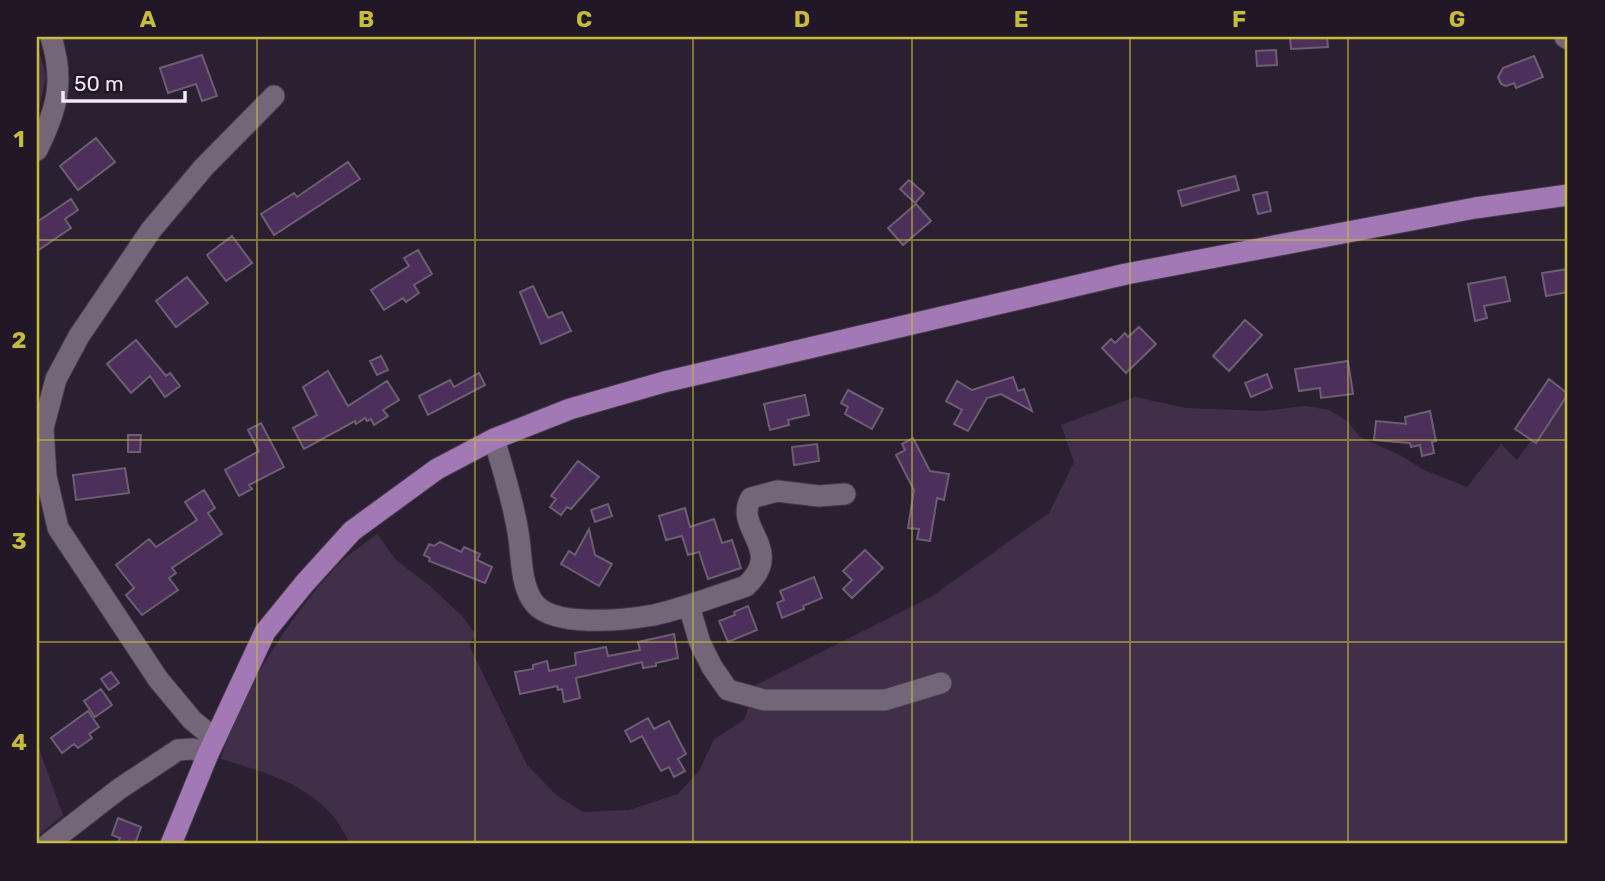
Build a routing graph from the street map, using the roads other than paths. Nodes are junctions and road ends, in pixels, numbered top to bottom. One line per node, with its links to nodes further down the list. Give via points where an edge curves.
1 (51, 37): 3 (street, via 60,79 53,118)
2 (274, 96): 9 (street, via 150,230 61,368 43,428 46,476 58,528 158,679)
3 (37, 150)
4 (1568, 195): 5 (main road, via 1475,208 1126,274 664,382)
5 (494, 439): 7 (street, via 518,532 525,584 532,601 543,611 555,617 603,620); 9 (main road, via 437,469 352,530 261,637)
6 (845, 494): 7 (street, via 777,491 751,498 747,513 762,555 756,578 746,586)
7 (689, 606): 8 (street, via 700,643 728,690 764,700 885,700)
8 (941, 683)
9 (211, 746): 10 (street, via 178,750); 11 (main road)
10 (48, 844)
11 (171, 844)

